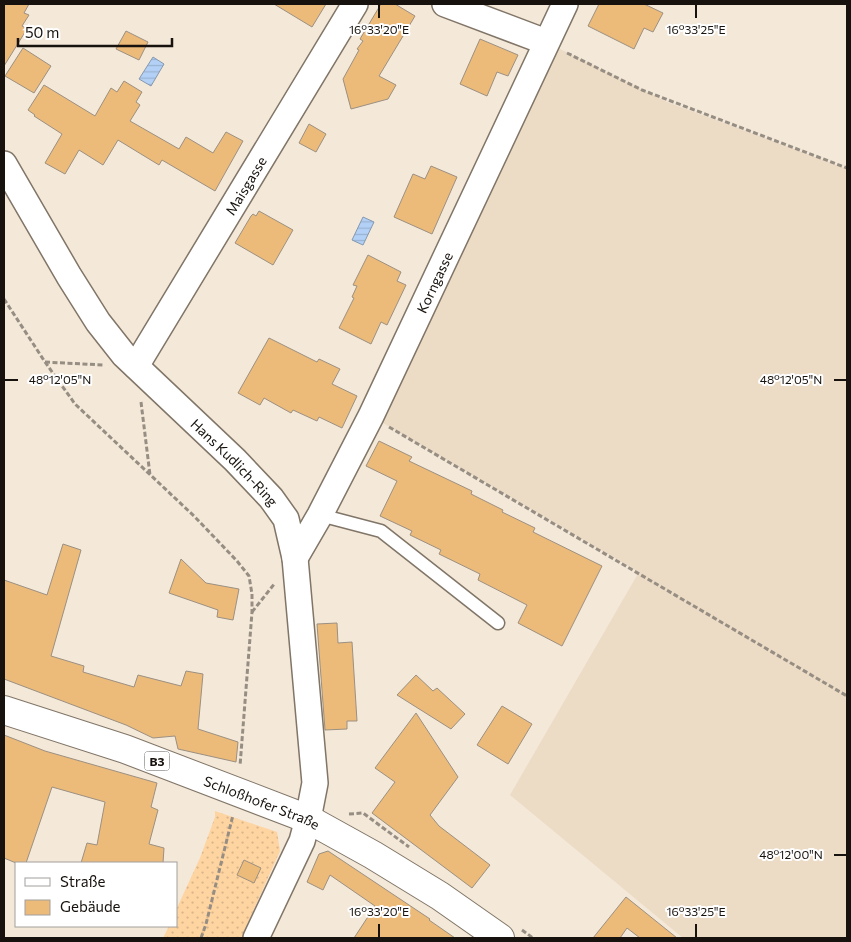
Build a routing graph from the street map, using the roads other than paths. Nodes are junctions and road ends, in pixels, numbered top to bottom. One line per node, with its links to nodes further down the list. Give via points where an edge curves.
1 (355, 4): 6 (street, Maisgasse)
2 (445, 4): 4 (street)
3 (565, 4): 4 (street, Korngasse)
4 (546, 42): 7 (street, Korngasse, via 371,416)
5 (4, 164): 6 (street, Hans Kudlich-Ring, via 98,322)
6 (136, 366): 8 (street, Hans Kudlich-Ring, via 271,498 286,519)
7 (320, 515): 8 (street, Korngasse); 9 (lane, via 381,531)
8 (295, 558): 11 (street, Hans Kudlich-Ring, via 315,783)
9 (498, 623)
10 (4, 710): 11 (main road, Schloßhofer Straße / B3, via 125,749)
11 (308, 819): 12 (street, Hans Kudlich-Ring, via 302,841); 13 (main road, Schloßhofer Straße / B3, via 440,896)
12 (256, 938)
13 (500, 938)

